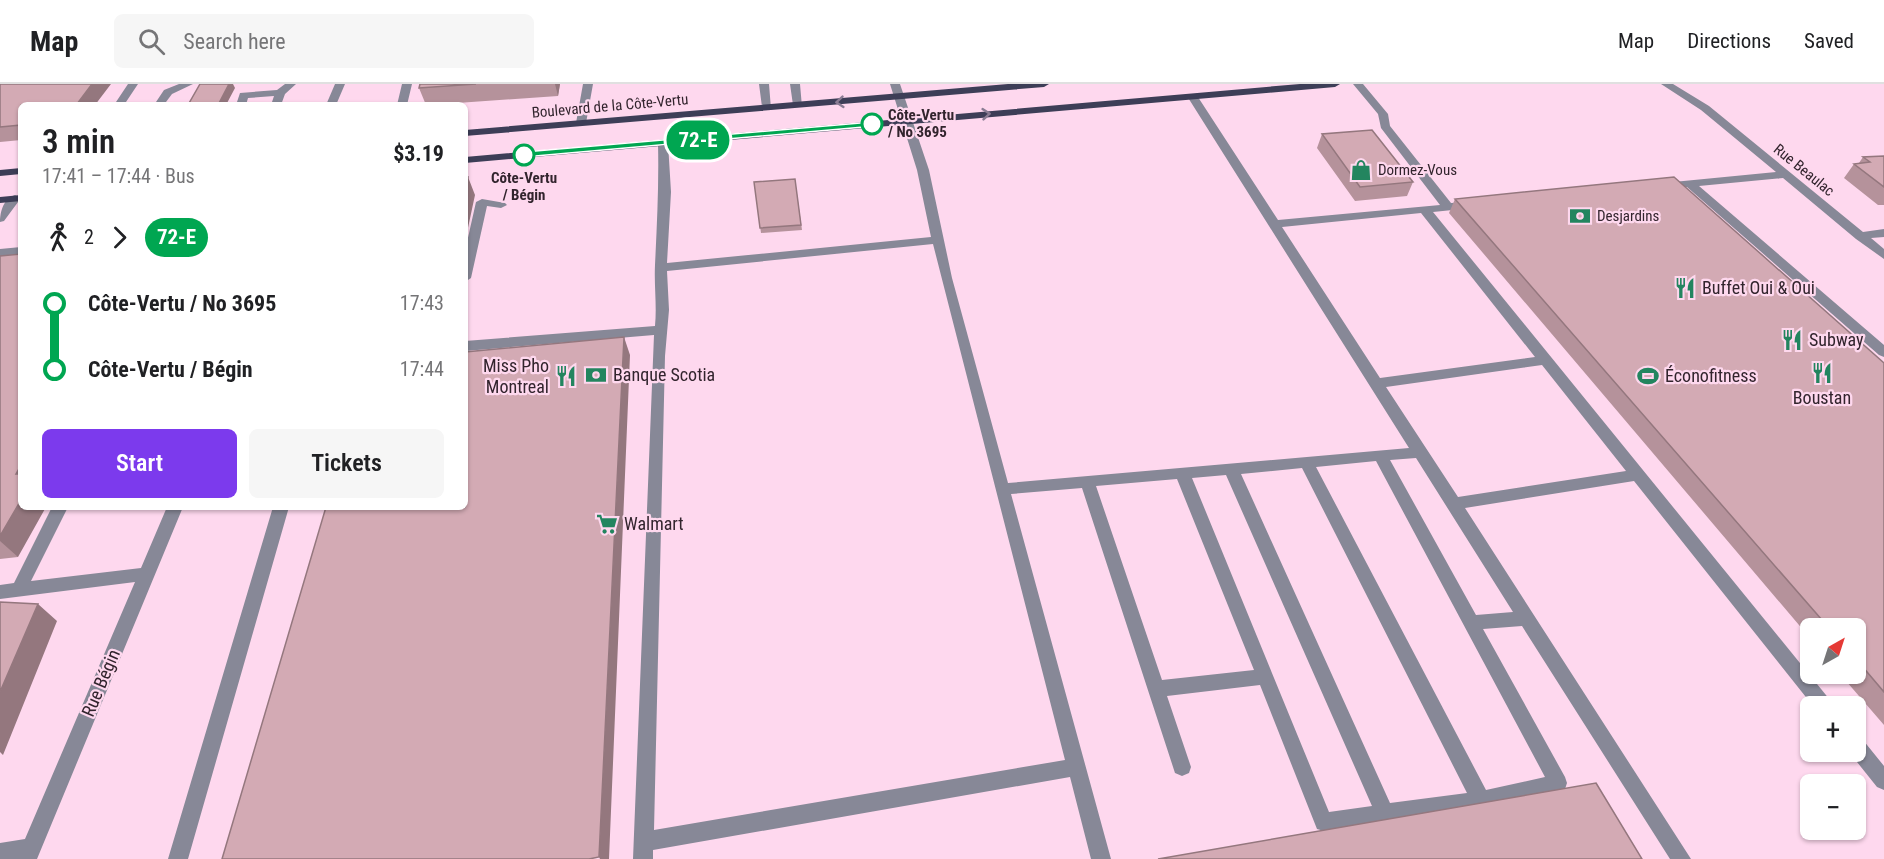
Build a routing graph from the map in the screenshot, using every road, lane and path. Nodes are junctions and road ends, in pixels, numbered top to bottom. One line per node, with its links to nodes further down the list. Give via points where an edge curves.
1 (133, 84): 18 (street)
2 (188, 84): 19 (street, via 168,92)
3 (291, 84): 15 (street)
4 (340, 84): 22 (street)
5 (407, 84): 23 (street)
6 (588, 84): 28 (street)
7 (764, 84): 25 (street)
8 (795, 84): 24 (street)
9 (895, 84): 17 (street)
10 (1044, 84): 17 (main road, Boulevard de la Côte-Vertu)
11 (1335, 84): 16 (main road)
12 (1359, 84): 41 (street, via 1383,114 1385,126)
13 (1666, 84): 26 (street, Rue Beaulac)
14 (1684, 84): 26 (street, Rue Beaulac)
15 (280, 93): 20 (street, via 244,95); 21 (street)
16 (1192, 96): 27 (main road, one-way to 16); 44 (street)
17 (898, 97): 24 (main road, Boulevard de la Côte-Vertu, one-way to 24); 27 (street)
18 (121, 102)
19 (161, 102)
20 (242, 102)
21 (277, 102)
22 (332, 102)
23 (403, 102)
24 (798, 105): 25 (main road, Boulevard de la Côte-Vertu)
25 (767, 107): 28 (main road, Boulevard de la Côte-Vertu)
26 (1705, 108): 34 (street, Rue Beaulac)
27 (907, 121): 30 (main road); 47 (street, via 923,170)
28 (581, 123): 29 (main road, Boulevard de la Côte-Vertu)
29 (468, 133)
30 (663, 143): 31 (main road); 52 (street)
31 (468, 160)
32 (18, 171): 33 (main road)
33 (0, 173)
34 (1785, 174): 35 (street); 46 (street, Rue Beaulac)
35 (1690, 184): 36 (street); 55 (street)
36 (1653, 187)
37 (18, 198): 38 (main road); 43 (street)
38 (0, 200)
39 (1484, 204): 41 (street)
40 (501, 205): 51 (street, via 482,201)
41 (1448, 207): 42 (street)
42 (1424, 209): 44 (street); 56 (street)
43 (0, 218)
44 (1275, 224): 57 (street)
45 (1884, 233): 46 (street)
46 (1860, 236): 50 (street, Rue Beaulac)
47 (936, 240): 52 (street); 65 (street)
48 (18, 251): 49 (street)
49 (0, 253)
50 (1884, 255)
51 (468, 264)
52 (661, 268): 53 (street)
53 (660, 330): 54 (street); 84 (street)
54 (468, 346)
55 (1884, 352)
56 (1545, 360): 57 (street); 63 (street)
57 (1377, 383): 58 (street)
58 (1421, 452): 59 (street); 66 (street)
59 (1380, 455): 60 (street); 74 (street)
60 (1307, 464): 61 (street); 82 (street)
61 (1231, 469): 62 (street); 83 (street)
62 (1182, 473): 64 (street); 75 (street)
63 (1638, 475): 66 (street); 77 (street)
64 (1087, 481): 65 (street); 76 (street)
65 (1002, 489): 79 (street)
66 (1454, 504): 73 (street)
67 (58, 510): 71 (street)
68 (174, 510): 70 (street, Rue Bégin)
69 (280, 510): 87 (street)
70 (147, 574): 71 (street); 86 (street, Rue Bégin)
71 (19, 589): 72 (street)
72 (0, 591)
73 (1526, 618): 74 (street); 89 (street)
74 (1471, 623): 82 (street, via 1558,783)
75 (1265, 677): 76 (street); 83 (street, via 1324,822)
76 (1156, 689): 80 (street)
77 (1816, 696)
78 (1866, 759): 81 (street)
79 (1076, 767): 84 (street); 88 (street)
80 (1182, 767)
81 (1884, 782)
82 (1481, 800): 83 (street)
83 (1385, 813)
84 (643, 851)
85 (0, 853): 86 (street)
86 (30, 854)
87 (178, 859)
88 (1101, 859)
89 (1681, 859)

